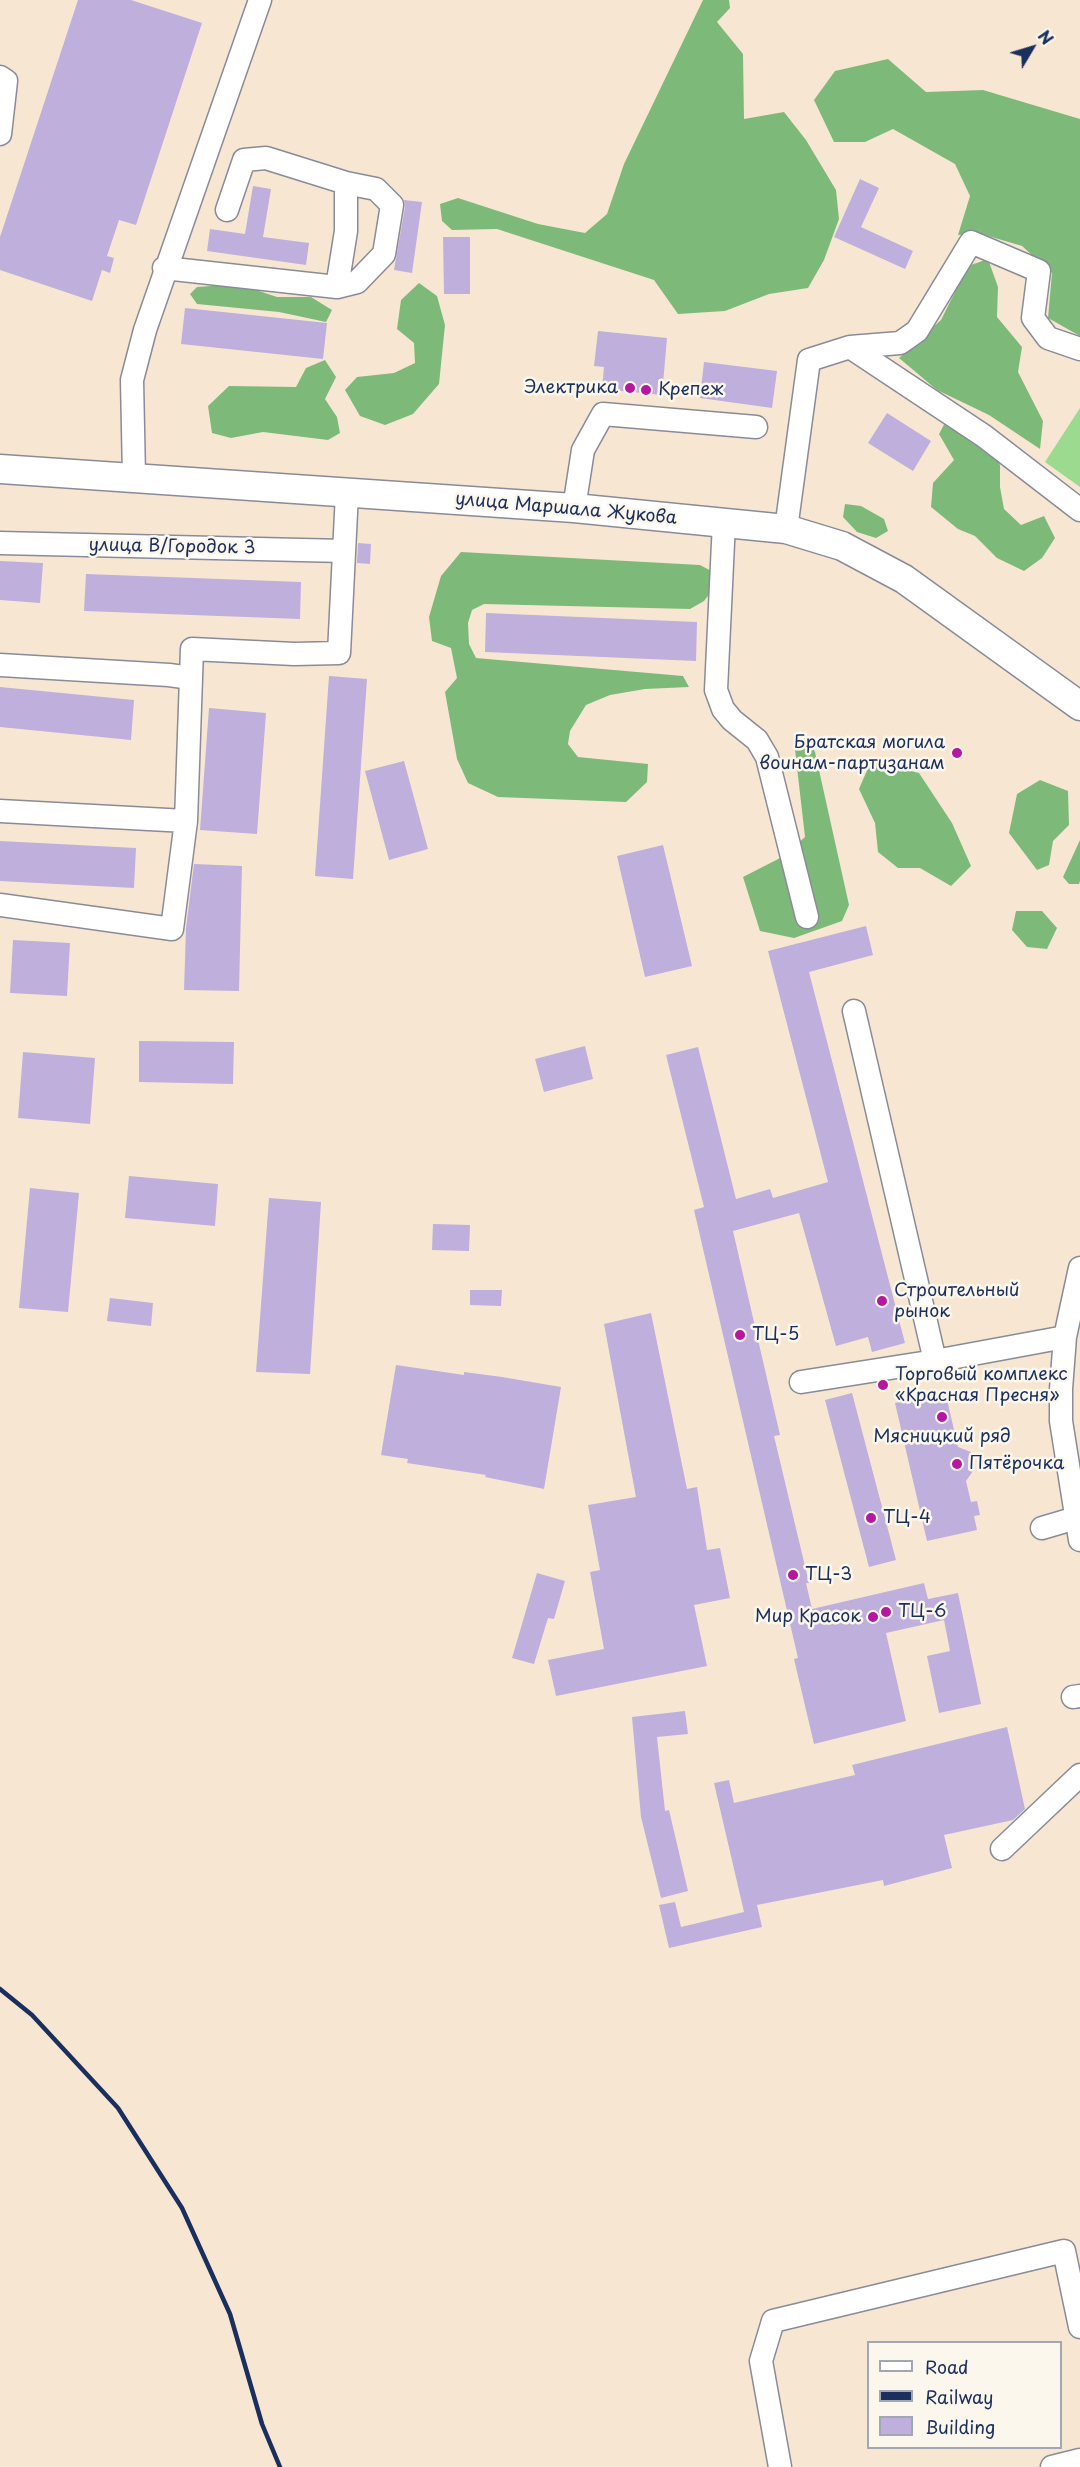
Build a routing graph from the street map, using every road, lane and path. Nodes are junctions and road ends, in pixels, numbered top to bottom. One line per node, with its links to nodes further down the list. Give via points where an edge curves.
1 (260, 0): 6 (street)
2 (0, 77): 3 (street, via 6,81)
3 (0, 134)
4 (346, 183): 5 (street, via 266,158 244,160); 7 (street, via 346,231); 7 (street, via 376,189 392,205 384,254 357,282)
5 (227, 210)
6 (164, 268): 7 (street); 12 (street, via 132,380)
7 (337, 287)
8 (850, 346): 9 (street, via 900,343 917,331 971,242 1039,271 1033,318 1048,338); 15 (street, via 984,436); 17 (street, via 809,360)
9 (1080, 349)
10 (756, 427): 14 (street, via 603,414 583,450)
11 (0, 469): 12 (main road, улица Маршала Жукова)
12 (134, 477): 13 (main road, улица Маршала Жукова)
13 (347, 493): 14 (main road, улица Маршала Жукова); 19 (street)
14 (574, 508): 16 (main road, улица Маршала Жукова)
15 (1080, 510)
16 (724, 522): 17 (main road, улица Маршала Жукова); 26 (street, via 716,690 723,709 757,740 767,757)
17 (786, 529): 22 (main road, улица Маршала Жукова, via 842,546 904,579)
18 (0, 543): 19 (street, улица В/Городок 3)
19 (344, 551): 21 (street, via 339,653 192,649)
20 (0, 665): 21 (street)
21 (191, 678): 24 (street)
22 (1080, 706)
23 (0, 811): 24 (street)
24 (186, 821): 25 (street, via 172,929)
25 (0, 905)
26 (807, 917)
27 (854, 1011): 30 (street)
28 (1080, 1268): 29 (street)
29 (1065, 1337): 30 (street, via 991,1359); 32 (street, via 1062,1421)
30 (935, 1361): 31 (street)
31 (801, 1382)
32 (1076, 1518): 33 (street); 34 (street)
33 (1042, 1528)
34 (1080, 1540)
35 (1080, 1775): 36 (street)
36 (1002, 1849)
37 (1080, 2327): 39 (street, via 1064,2251 773,2321 761,2361)
38 (1080, 2460): 40 (street)
39 (780, 2467)
40 (1052, 2467)

